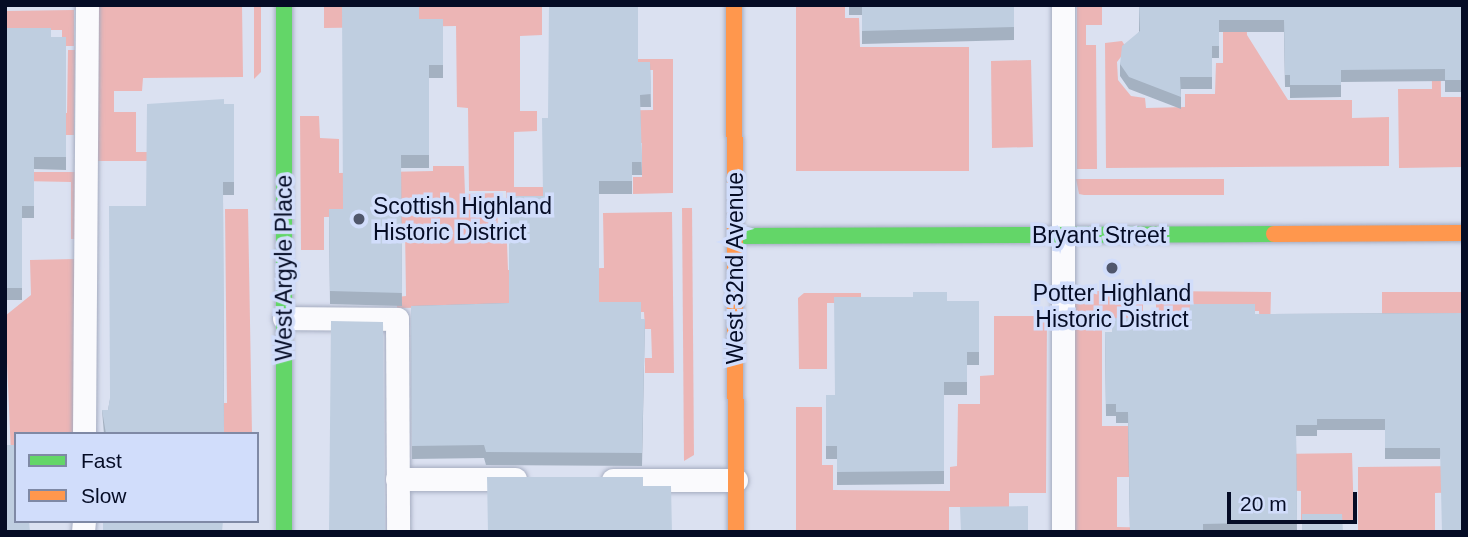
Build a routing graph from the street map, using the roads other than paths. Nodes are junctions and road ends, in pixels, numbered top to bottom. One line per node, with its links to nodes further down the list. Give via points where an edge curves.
1 (87, 5): 9 (lane)
2 (284, 5): 8 (street, West Argyle Place)
3 (734, 5): 6 (street, West 32nd Avenue)
4 (1063, 5): 7 (lane)
5 (1463, 233): 7 (street, Bryant Street)
6 (735, 236): 7 (street, Bryant Street); 13 (street, West 32nd Avenue)
7 (1063, 236): 17 (lane)
8 (284, 318): 10 (lane, via 397,319); 14 (street, West Argyle Place)
9 (84, 432)
10 (397, 479): 11 (lane); 15 (lane)
11 (537, 479)
12 (593, 480): 13 (lane)
13 (736, 480): 16 (street, West 32nd Avenue)
14 (284, 532)
15 (398, 532)
16 (736, 532)
17 (1063, 532)

